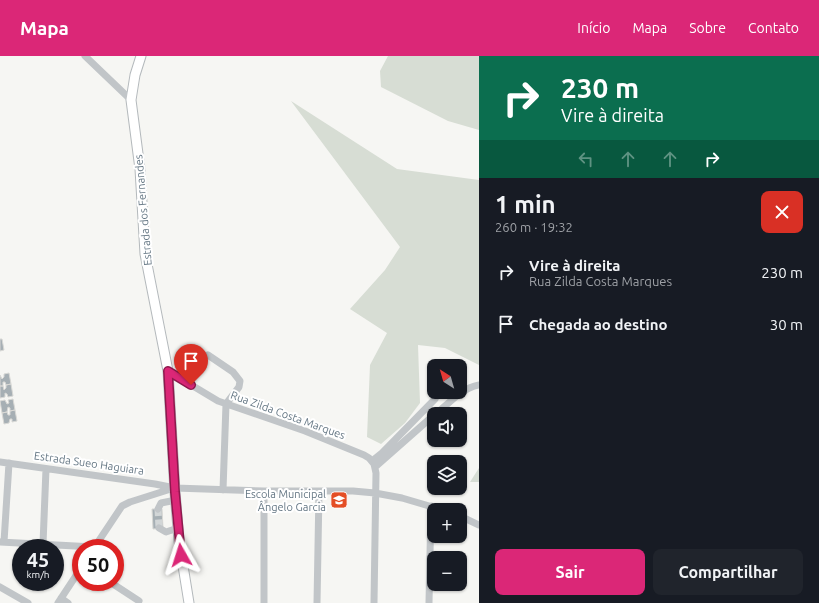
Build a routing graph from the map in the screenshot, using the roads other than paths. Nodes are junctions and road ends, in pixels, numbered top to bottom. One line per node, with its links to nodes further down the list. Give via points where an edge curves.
1 (85, 56): 3 (street)
2 (141, 56): 3 (main road, Estrada dos Fernandes)
3 (131, 100): 5 (main road, Estrada dos Fernandes, via 140,168 145,254)
4 (208, 355): 8 (street, via 233,372 240,382)
5 (168, 371): 8 (street, Rua Zilda Costa Marques); 15 (main road, Estrada dos Fernandes)
6 (479, 385): 9 (street, via 459,394)
7 (435, 399): 13 (street)
8 (226, 404): 13 (street, Rua Zilda Costa Marques, via 364,454); 16 (street)
9 (444, 407)
10 (427, 421): 13 (street)
11 (0, 462): 12 (street, Estrada Sueo Haguiara)
12 (9, 463): 14 (street, Estrada Sueo Haguiara); 29 (street)
13 (374, 464): 19 (street)
14 (46, 469): 15 (street, Estrada Sueo Haguiara); 27 (street)
15 (175, 488): 16 (street); 20 (main road, Estrada dos Fernandes); 28 (street, via 122,506)
16 (223, 490): 17 (street)
17 (264, 491): 18 (street); 40 (street)
18 (319, 491): 19 (street); 41 (street)
19 (375, 493): 21 (street); 42 (street)
20 (176, 500): 22 (street, via 161,503); 26 (main road, Estrada dos Fernandes)
21 (427, 505)
22 (158, 509)
23 (467, 519): 24 (street)
24 (479, 525)
25 (159, 528): 26 (street, via 166,532)
26 (178, 528): 39 (main road, Estrada dos Fernandes)
27 (43, 539)
28 (100, 539)
29 (2, 542): 30 (street)
30 (12, 542)
31 (430, 543): 43 (street)
32 (72, 582): 35 (street)
33 (0, 587): 37 (street)
34 (124, 591): 36 (street)
35 (60, 601): 38 (street)
36 (139, 601)
37 (28, 603)
38 (68, 603)
39 (189, 603)
40 (264, 603)
41 (317, 603)
42 (374, 603)
43 (429, 603)

